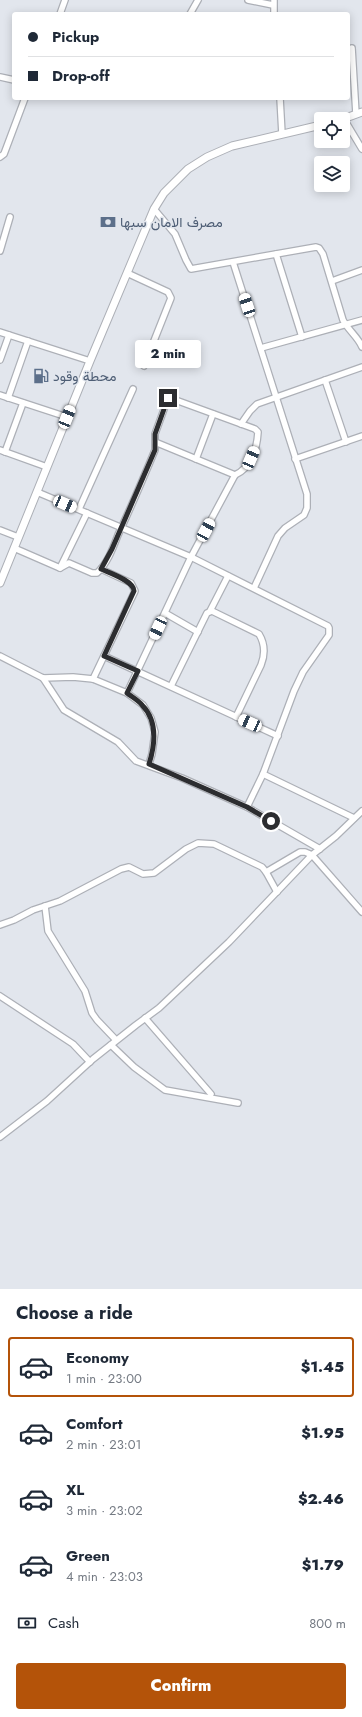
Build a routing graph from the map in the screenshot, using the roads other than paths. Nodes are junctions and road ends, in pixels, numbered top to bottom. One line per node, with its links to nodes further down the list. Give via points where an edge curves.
1 (65, 0): 5 (street)
2 (198, 0): 6 (street)
3 (248, 0): 4 (street)
4 (274, 2)
5 (61, 12)
6 (191, 12)
7 (352, 48): 12 (street)
8 (0, 77): 9 (street)
9 (12, 80)
10 (24, 100): 17 (street, via 4,154)
11 (280, 100): 15 (street)
12 (359, 113)
13 (314, 127): 15 (street)
14 (350, 129): 16 (street)
15 (282, 134): 18 (street, via 232,146 196,163 171,185)
16 (362, 149)
17 (0, 156)
18 (154, 209): 22 (street, via 175,234 192,269); 24 (street)
19 (10, 217): 20 (street)
20 (0, 251)
21 (276, 254): 22 (street); 25 (street, via 319,248); 30 (street)
22 (233, 262): 32 (street)
23 (362, 270): 25 (street)
24 (127, 273): 35 (street); 36 (street, via 168,292 171,298)
25 (332, 281): 27 (street)
26 (362, 320): 27 (street)
27 (346, 326): 30 (street); 33 (street, via 356,336)
28 (0, 332): 29 (street)
29 (9, 335): 31 (street); 34 (street)
30 (302, 338): 32 (street)
31 (28, 341): 35 (street); 42 (street)
32 (261, 348): 41 (street)
33 (362, 348)
34 (0, 360)
35 (90, 361): 45 (street)
36 (144, 366)
37 (362, 367): 38 (street)
38 (325, 380): 41 (street); 49 (street)
39 (133, 389): 56 (street)
40 (0, 395): 42 (street)
41 (275, 396): 46 (street, via 257,404); 52 (street)
42 (8, 398): 43 (street)
43 (23, 403): 45 (street); 50 (street)
44 (213, 414): 46 (street); 48 (street, via 169,398 155,434); 51 (street)
45 (67, 417): 53 (street)
46 (241, 424): 54 (street, via 255,429 258,437 248,466)
47 (362, 436): 49 (street)
48 (155, 442): 51 (street); 58 (street, via 155,450)
49 (346, 442): 52 (street)
50 (2, 451): 53 (street)
51 (196, 459): 54 (street)
52 (295, 459): 67 (street, via 307,494 307,508 304,515 278,536)
53 (47, 467): 55 (street)
54 (235, 475): 62 (street)
55 (37, 492): 56 (street); 60 (street)
56 (79, 510): 57 (street)
57 (86, 512): 58 (street); 63 (street)
58 (122, 528): 62 (street); 64 (street)
59 (0, 530): 60 (street)
60 (18, 537): 61 (street)
61 (14, 548): 63 (street); 66 (street)
62 (191, 557): 65 (street); 69 (street)
63 (60, 568): 64 (street, via 70,563 92,573 97,573)
64 (101, 569): 72 (street, via 131,583 134,587)
65 (228, 576): 67 (street); 68 (street)
66 (0, 583)
67 (254, 588): 79 (street, via 328,626 330,632 294,691)
68 (210, 611): 70 (street); 78 (street, via 259,634 264,645 264,659)
69 (165, 613): 70 (street); 73 (street)
70 (198, 632): 76 (street)
71 (0, 656): 74 (street)
72 (104, 656): 73 (street); 75 (street)
73 (138, 671): 76 (street); 77 (street)
74 (44, 678): 75 (street); 80 (street, via 64,710 118,742 136,760)
75 (93, 679): 77 (street)
76 (171, 686): 78 (street)
77 (127, 693): 80 (street, via 143,705 151,718 155,732)
78 (236, 717): 79 (street)
79 (278, 736): 81 (street)
80 (149, 764): 82 (street)
81 (262, 774): 82 (street); 84 (street)
82 (247, 807): 85 (street)
83 (362, 811): 84 (street)
84 (354, 818): 85 (street)
85 (320, 849): 86 (street)
86 (312, 855): 87 (street, via 300,852); 88 (street); 90 (street)
87 (266, 872): 88 (street); 89 (street, via 214,844 195,843 154,873 143,874 129,867 121,869)
88 (277, 892): 93 (street, via 229,942)
89 (45, 906): 91 (street); 94 (street, via 48,931 85,991 96,1020)
90 (362, 912)
91 (0, 925)
92 (0, 996): 96 (street, via 73,1044)
93 (145, 1018): 94 (street); 97 (street)
94 (116, 1040): 95 (street)
95 (111, 1045): 96 (street); 98 (street, via 134,1067 165,1090)
96 (90, 1062): 99 (street, via 47,1101)
97 (211, 1094)
98 (238, 1103)
99 (0, 1137)

